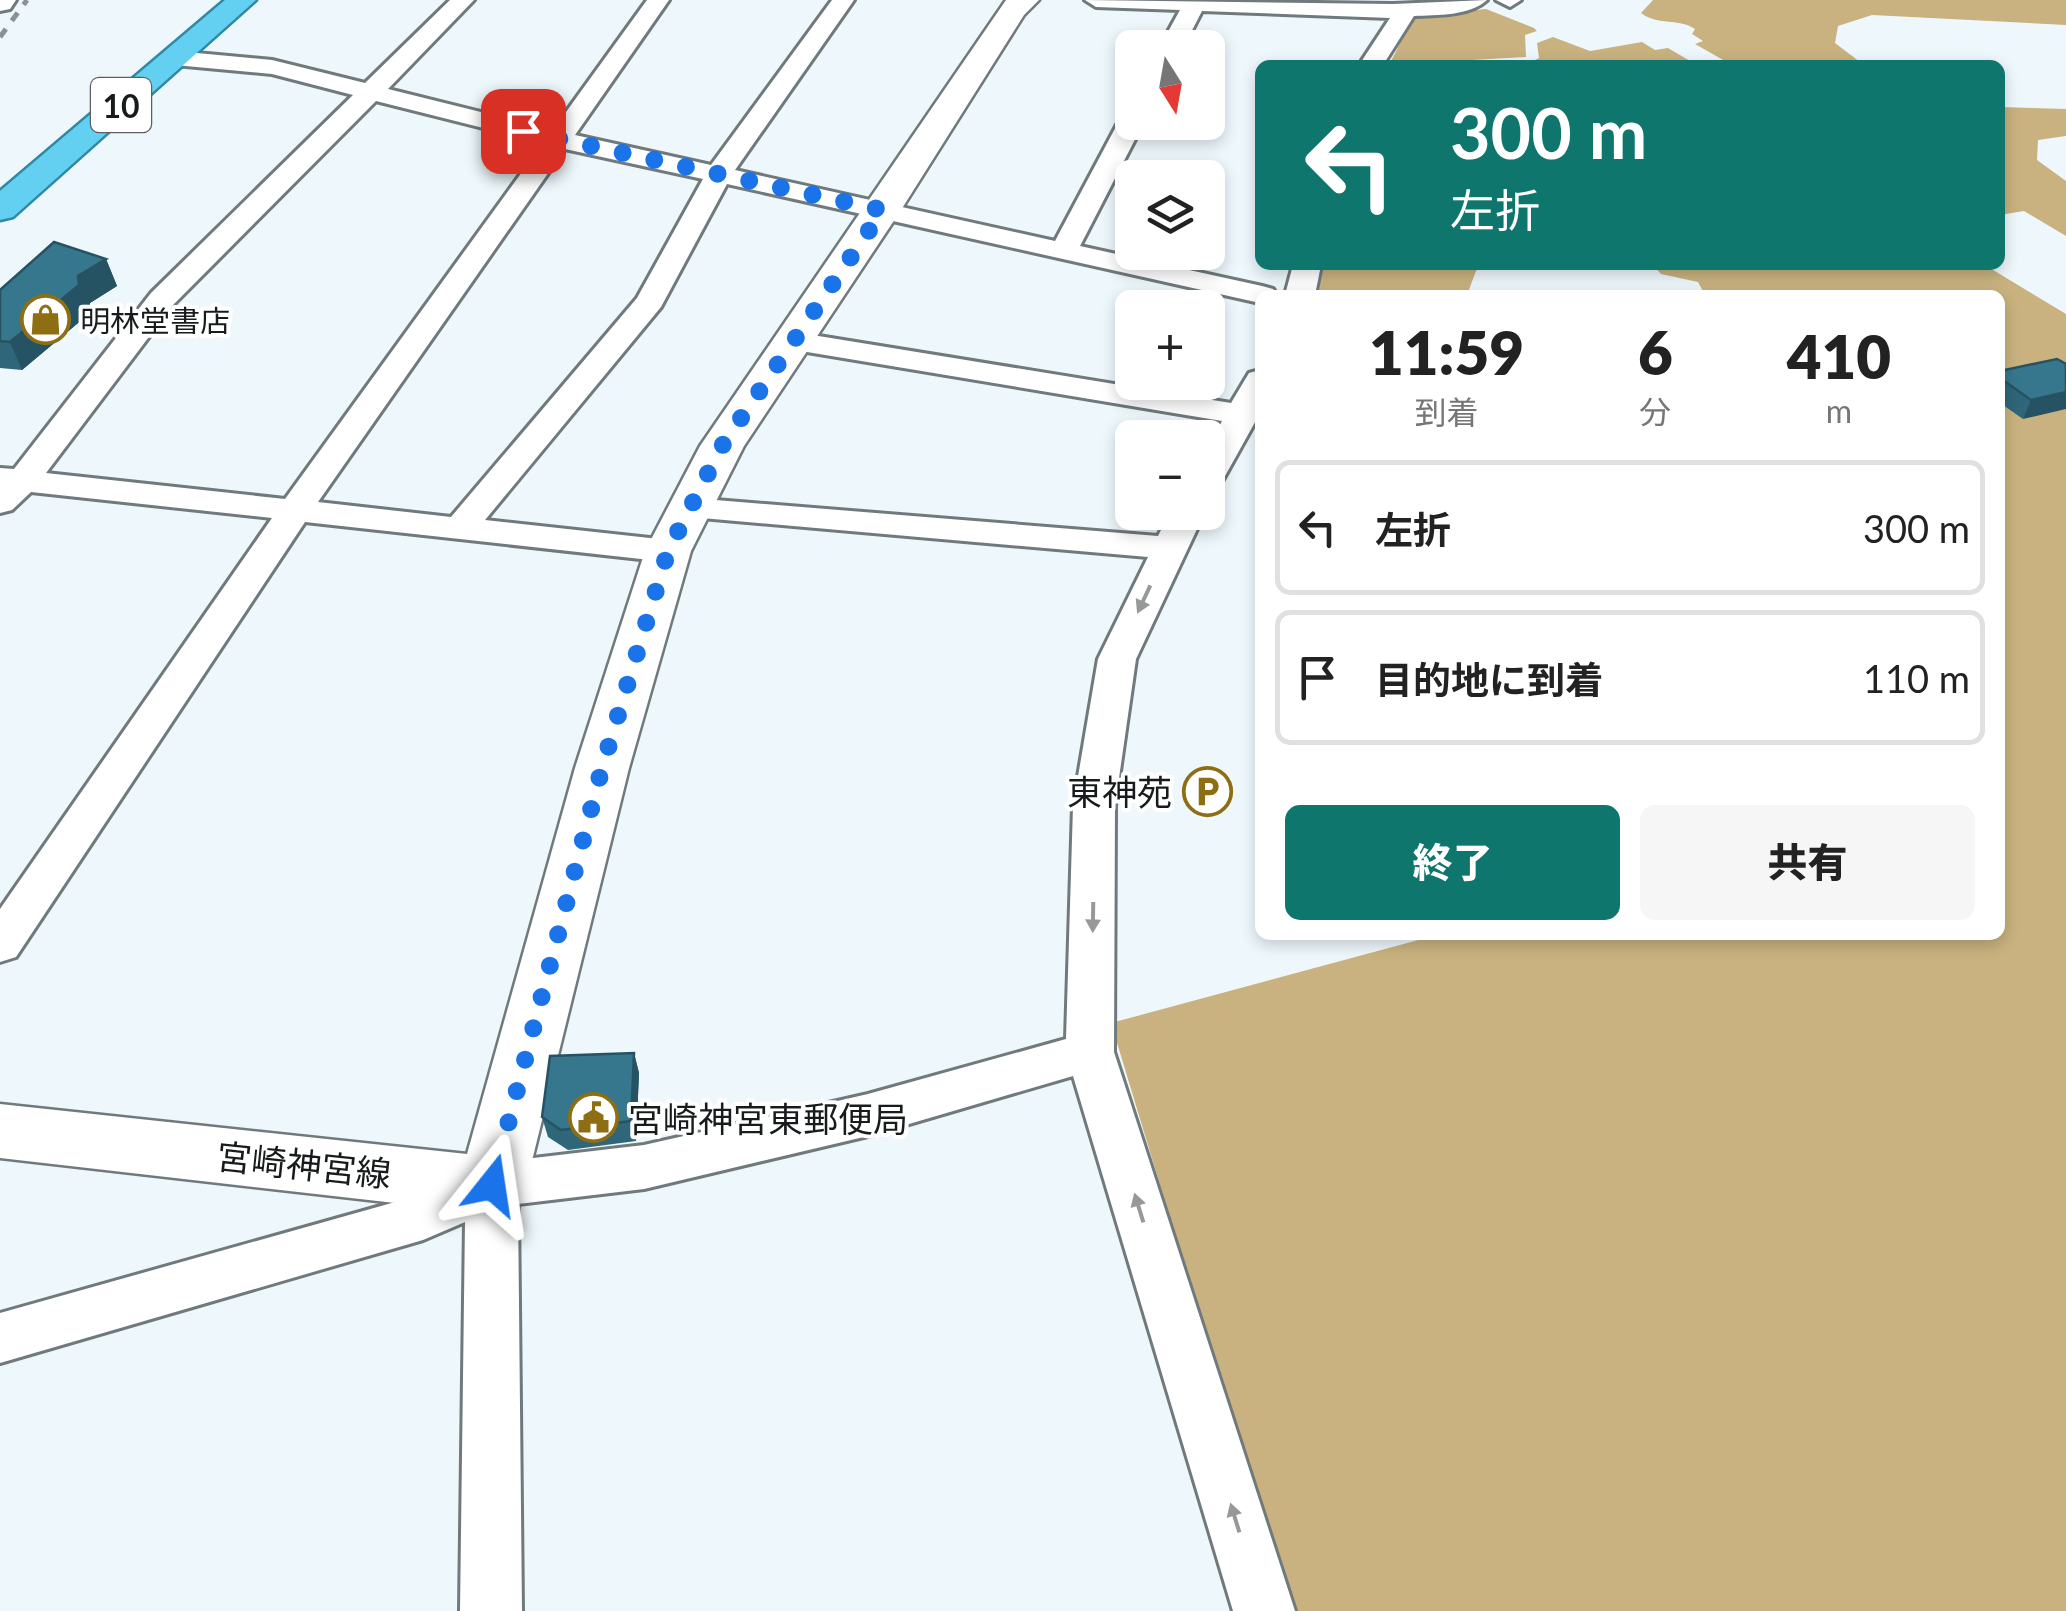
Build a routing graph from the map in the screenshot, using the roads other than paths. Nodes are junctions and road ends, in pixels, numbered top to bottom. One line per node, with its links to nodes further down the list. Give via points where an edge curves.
1 (216, 0): 18 (highway, 10)
2 (242, 0): 12 (highway, 10)
3 (463, 0): 14 (street)
4 (658, 0): 15 (street)
5 (843, 0): 17 (street)
6 (1025, 0): 20 (main road)
7 (1096, 0): 9 (street)
8 (1476, 0): 10 (street)
9 (1194, 4): 10 (street); 11 (street)
10 (1406, 11): 13 (street)
11 (1180, 30)
12 (175, 58): 14 (street, via 272,67); 19 (highway, 10)
13 (1374, 60)
14 (369, 94): 15 (street); 27 (street, via 162,299)
15 (562, 140): 17 (street); 29 (street)
16 (1122, 140): 21 (street)
17 (720, 172): 20 (street); 31 (street, via 650,302)
18 (0, 182)
19 (0, 209)
20 (883, 210): 21 (street); 23 (main road)
21 (1064, 250): 22 (street)
22 (1255, 293)
23 (794, 341): 25 (street); 28 (main road, via 722,446)
24 (1255, 390): 25 (street)
25 (1243, 415): 26 (street)
26 (1225, 447)
27 (8, 487): 29 (street)
28 (691, 508): 30 (street); 33 (main road)
29 (294, 510): 31 (street); 34 (street)
30 (1115, 527)
31 (460, 528): 33 (street)
32 (1178, 530): 35 (street, one-way to 35, via 1116,659 1094,806)
33 (668, 551): 37 (main road, via 602,768)
34 (0, 945)
35 (1090, 1052): 37 (street, via 868,1115 644,1167); 40 (street, one-way to 35)
36 (0, 1131): 37 (main road, 宮崎神宮線)
37 (492, 1185): 38 (street, via 422,1217); 39 (street)
38 (0, 1338)
39 (492, 1611)
40 (1264, 1611)

